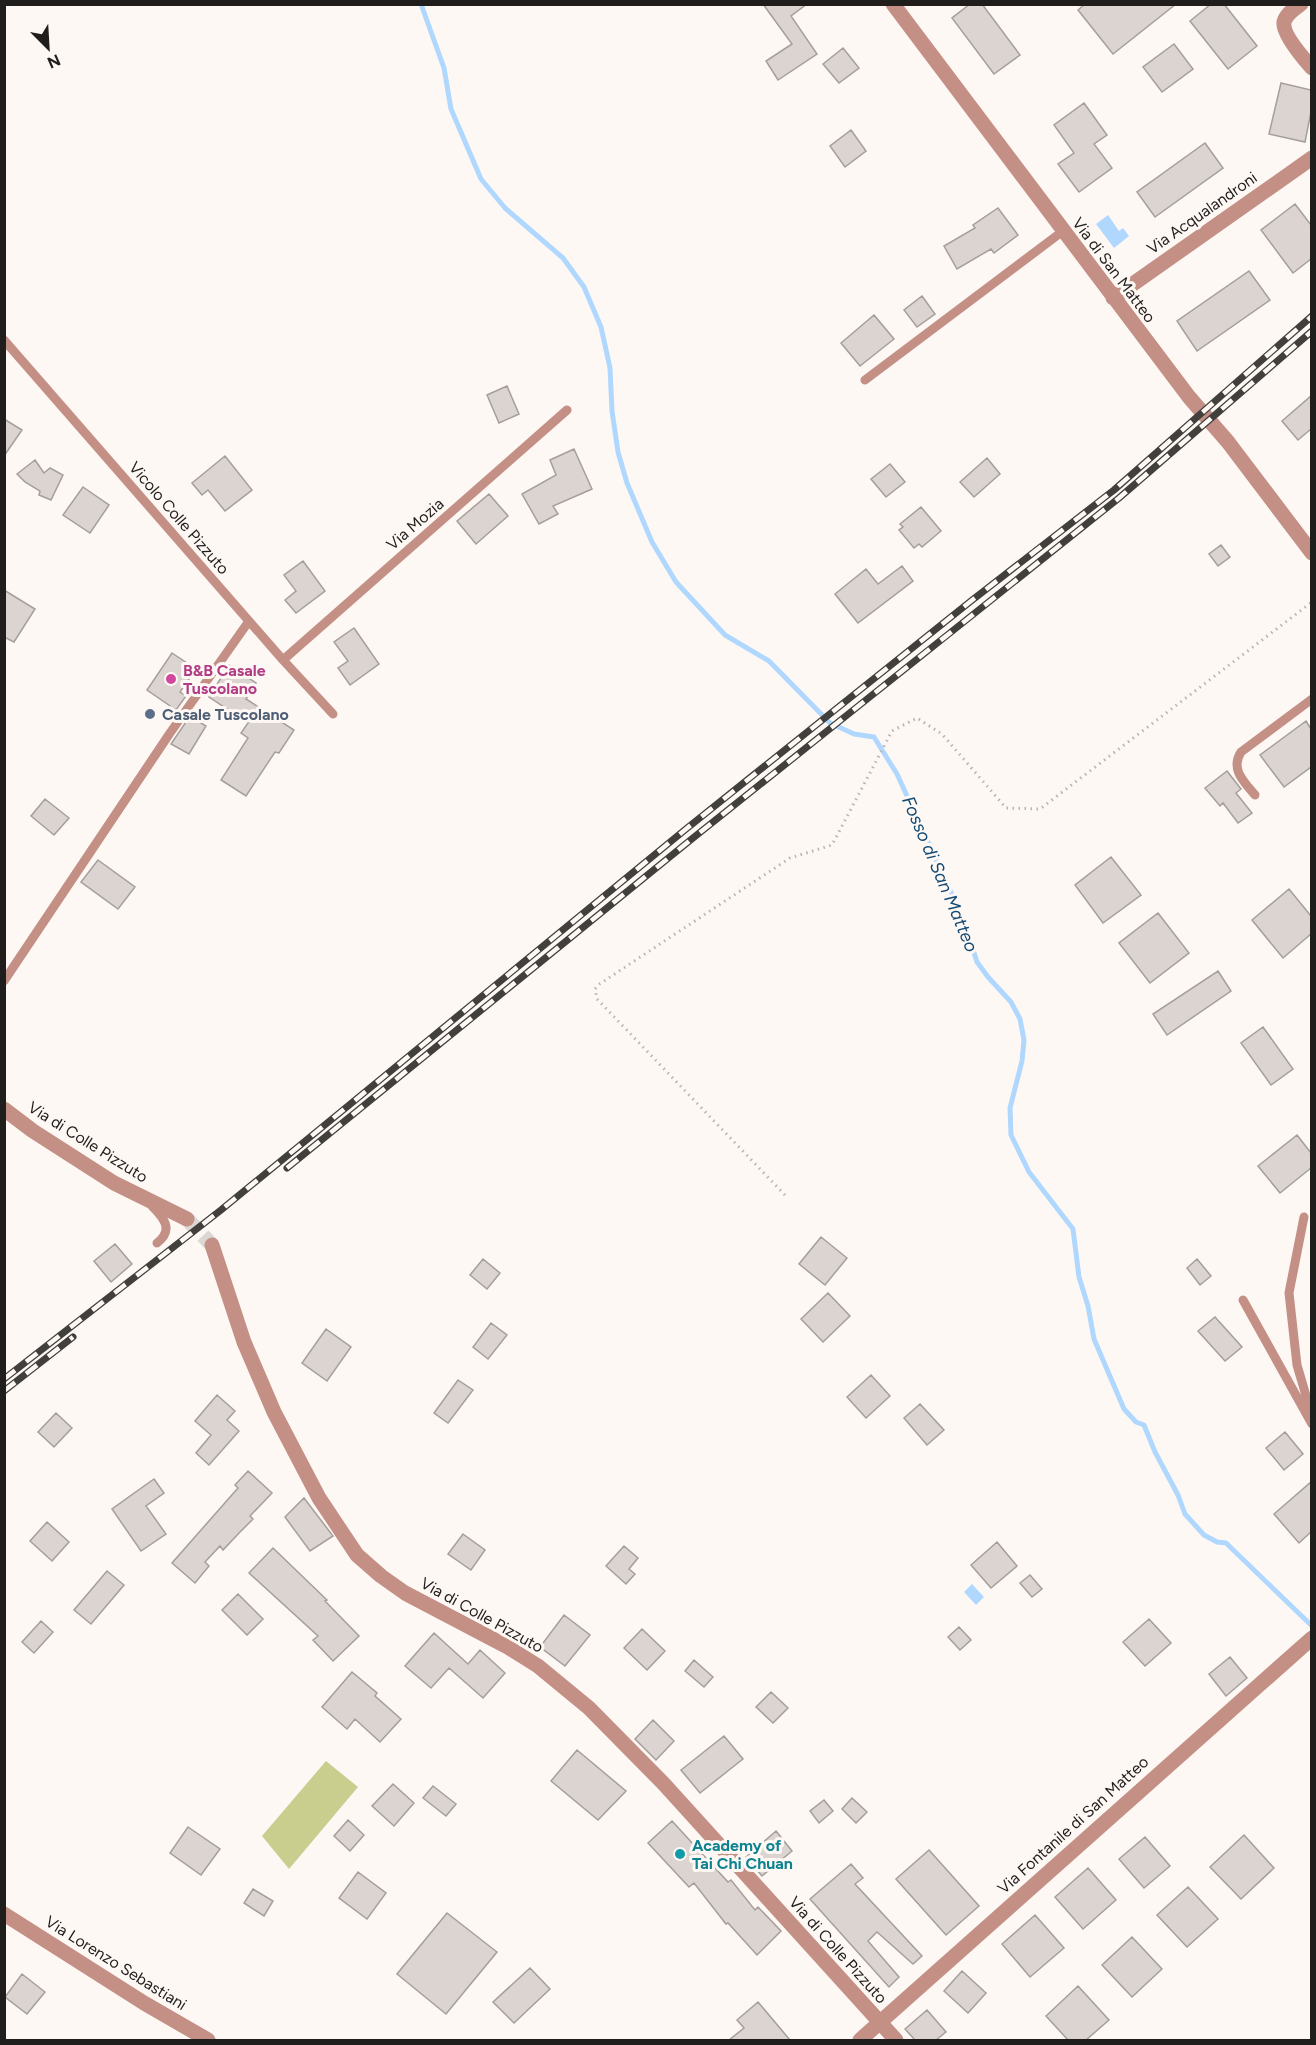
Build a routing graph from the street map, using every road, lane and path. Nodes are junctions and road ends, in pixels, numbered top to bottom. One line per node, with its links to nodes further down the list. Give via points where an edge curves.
1 (893, 4): 5 (street, Via di San Matteo)
2 (1301, 4): 3 (street, via 1284,23 1289,38)
3 (1311, 68)
4 (1311, 158): 6 (street, Via Acqualandroni)
5 (1063, 231): 6 (street, Via di San Matteo); 8 (lane)
6 (1113, 298): 10 (street, Via di San Matteo)
7 (4, 340): 12 (lane, Vicolo Colle Pizzuto)
8 (865, 380)
9 (567, 410): 13 (lane, Via Mozia)
10 (1311, 553)
11 (1311, 602): 19 (path, via 1040,809 1006,808 942,734 917,718 892,731 832,845 790,858 598,985 597,999)
12 (249, 621): 13 (lane, Vicolo Colle Pizzuto); 17 (lane, via 170,726)
13 (283, 660): 15 (lane, Vicolo Colle Pizzuto)
14 (1311, 699): 16 (lane, via 1241,752 1236,767)
15 (333, 714)
16 (1255, 795)
17 (4, 981)
18 (4, 1110): 20 (street, Via di Colle Pizzuto, via 114,1183)
19 (785, 1195)
20 (144, 1198): 22 (street, Via di Colle Pizzuto); 23 (lane, via 166,1226 165,1236)
21 (1304, 1217): 26 (lane, via 1289,1293 1297,1365)
22 (187, 1219)
23 (157, 1243)
24 (212, 1245): 30 (street, Via di Colle Pizzuto, via 244,1342 274,1412 319,1498 357,1556 405,1593 538,1666 589,1708 663,1783)
25 (1243, 1300): 27 (lane)
26 (1311, 1416)
27 (1311, 1424)
28 (1306, 1642): 30 (street, Via Fontanile di San Matteo)
29 (4, 1914): 31 (street, Via Lorenzo Sebastiani)
30 (880, 2022): 32 (street, Via Fontanile di San Matteo); 33 (street, Via di Colle Pizzuto)
31 (208, 2040)
32 (860, 2040)
33 (896, 2040)

